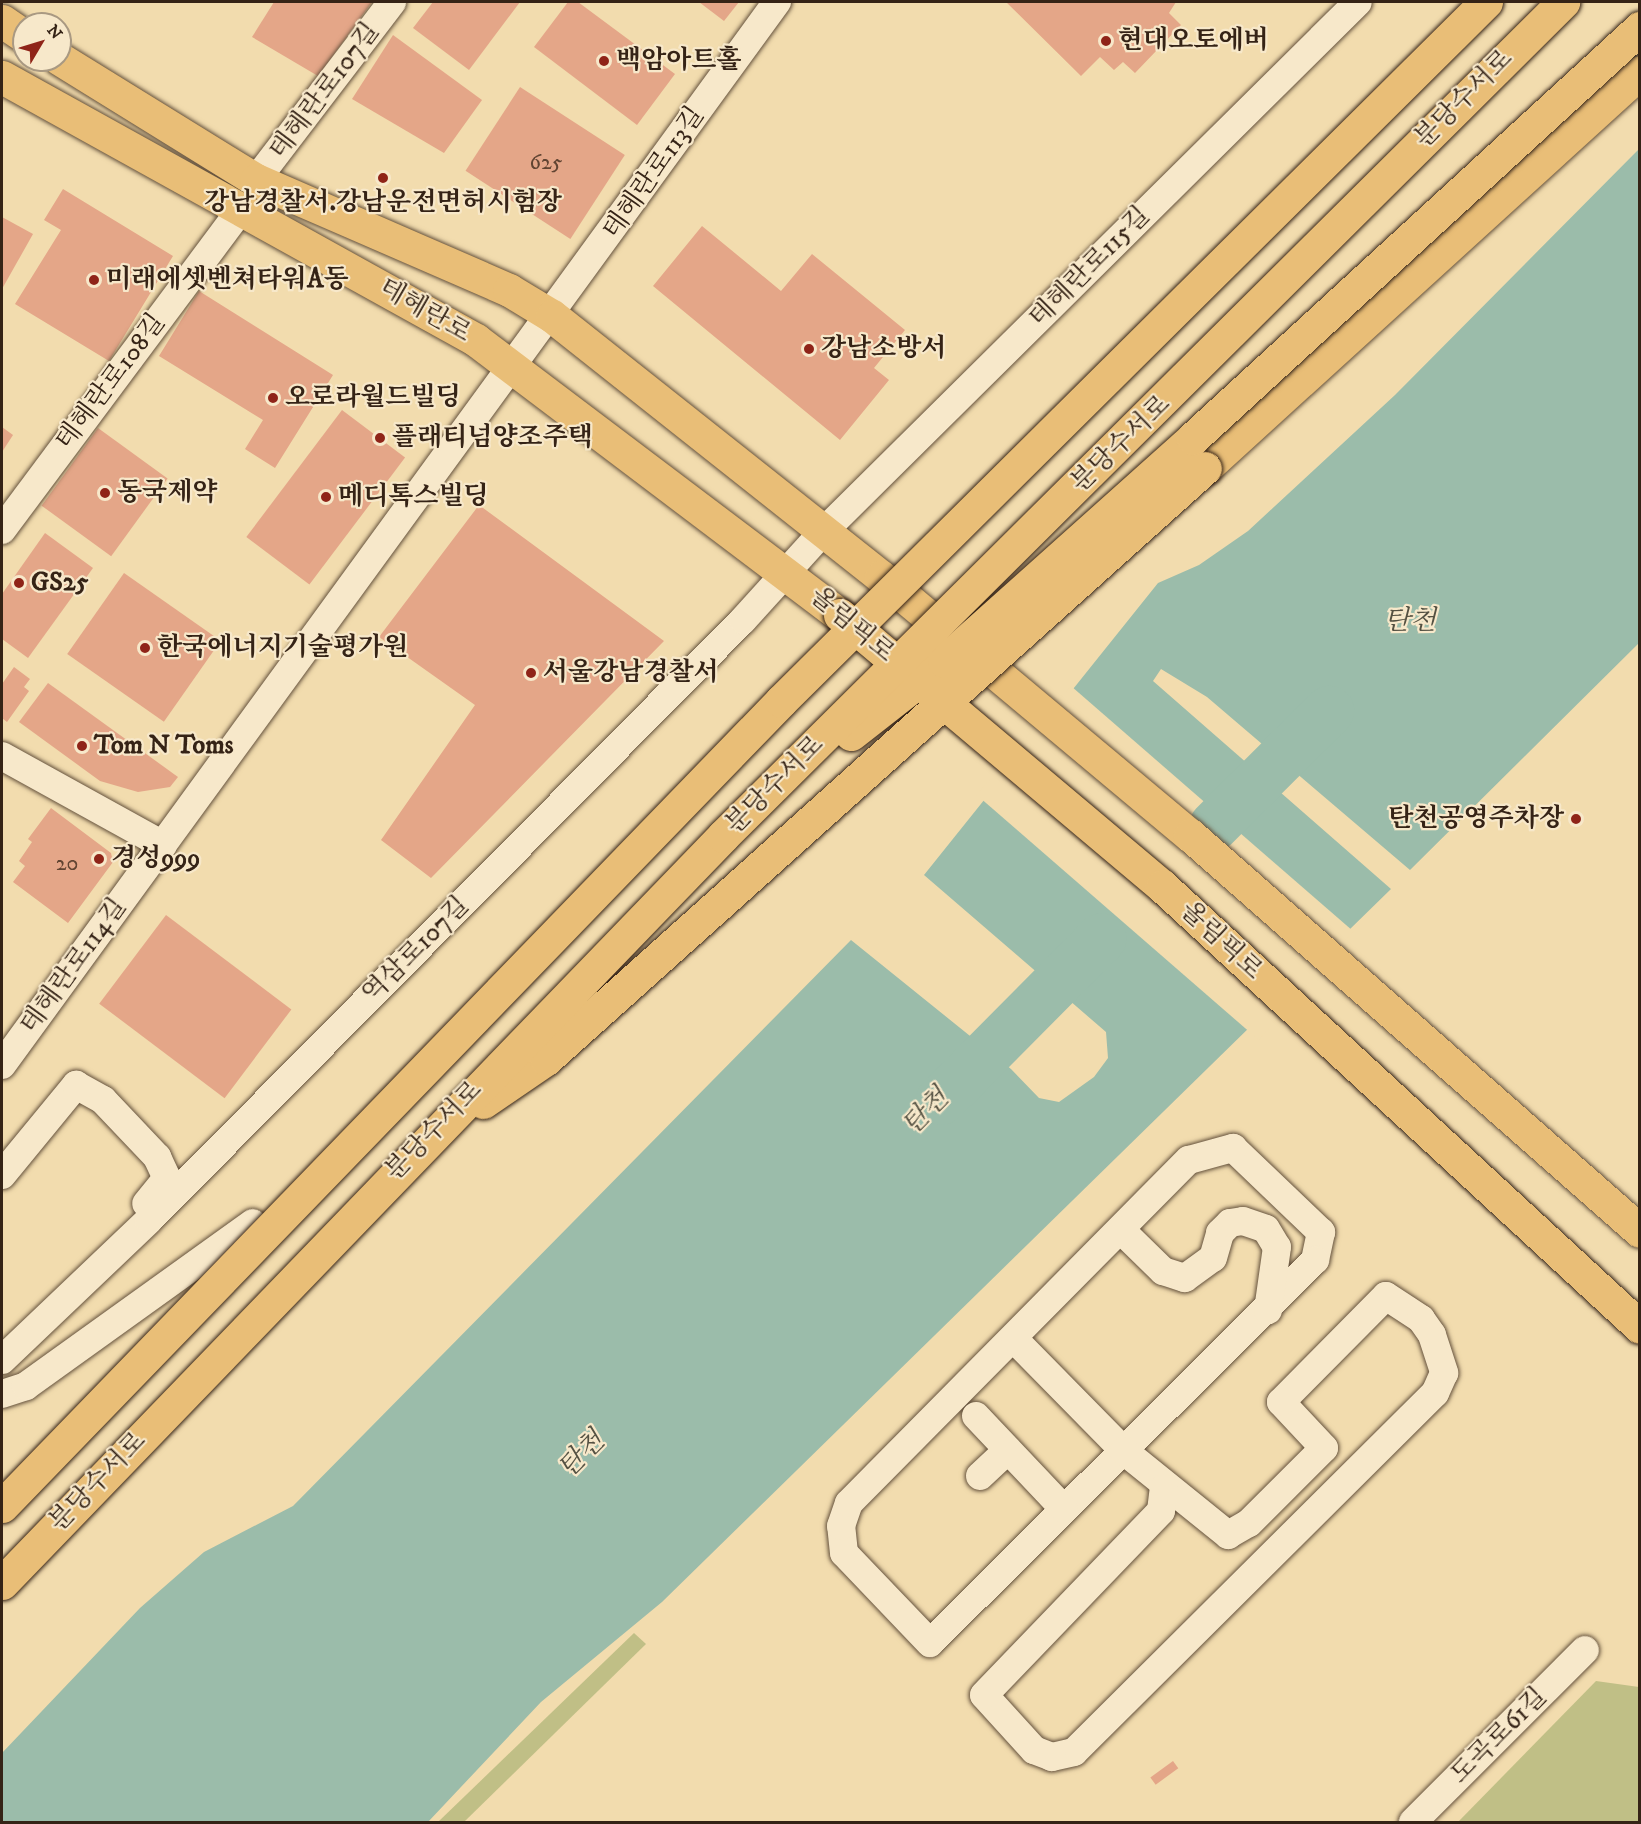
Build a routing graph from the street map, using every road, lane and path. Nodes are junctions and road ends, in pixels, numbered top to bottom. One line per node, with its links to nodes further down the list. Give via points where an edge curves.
1 (392, 2): 10 (street, 테헤란로107길)
2 (777, 2): 11 (street, 테헤란로113길)
3 (1358, 2): 14 (street, 테헤란로115길)
4 (1486, 2): 36 (main road, 분당수서로, bridge, via 781,701)
5 (1563, 2): 17 (main road, 분당수서로, bridge)
6 (1640, 28): 17 (main road, bridge, via 944,661)
7 (72, 68): 10 (main road, 테헤란로)
8 (1640, 72): 20 (main road, bridge, via 546,1059)
9 (2, 77): 10 (main road, 테헤란로)
10 (250, 194): 11 (main road, 테헤란로, via 509,290); 12 (main road, 테헤란로); 13 (street, 테헤란로108길)
11 (552, 316): 12 (street, 테헤란로114길); 14 (main road, 테헤란로)
12 (514, 365): 15 (main road, 테헤란로); 18 (street, 테헤란로114길, via 469,419)
13 (2, 530)
14 (822, 532): 15 (street, 역삼로107길); 24 (main road, 올림픽로, bridge, via 1190,836)
15 (789, 572): 25 (street, 역삼로107길); 27 (main road, 올림픽로, bridge, via 1162,886)
16 (2, 756): 18 (street)
17 (723, 836): 20 (main road, 분당수서로, bridge)
18 (164, 845): 19 (street, 테헤란로114길)
19 (2, 1065)
20 (424, 1141): 38 (main road, 분당수서로, bridge)
21 (2, 1175): 25 (street, via 76,1085 103,1100 157,1157 167,1178 138,1213)
22 (253, 1223): 30 (street, via 26,1386)
23 (1120, 1230): 26 (street, via 1163,1271 1185,1278 1213,1258 1220,1233 1230,1223 1243,1221 1266,1229 1277,1247); 26 (street, via 1189,1160 1233,1149 1321,1232 1315,1260); 28 (street)
24 (1640, 1232)
25 (124, 1245): 29 (street, 역삼로107길)
26 (1268, 1311): 33 (street)
27 (1640, 1327)
28 (1015, 1340): 33 (street); 37 (street, via 849,1503 841,1526 844,1553 930,1643)
29 (2, 1360)
30 (2, 1394)
31 (976, 1416): 32 (street)
32 (1008, 1449): 34 (street); 37 (street)
33 (1124, 1451): 35 (street); 37 (street)
34 (980, 1476)
35 (1164, 1488): 35 (street, via 1228,1535 1249,1523 1324,1448 1281,1402 1386,1296 1395,1297 1432,1335 1444,1373 1435,1393 1074,1752 1052,1757 1034,1750 984,1695 1161,1511)
36 (2, 1506)
37 (1064, 1509)
38 (2, 1583)
39 (1585, 1650): 40 (street, 도곡로61길)
40 (1413, 1822)

